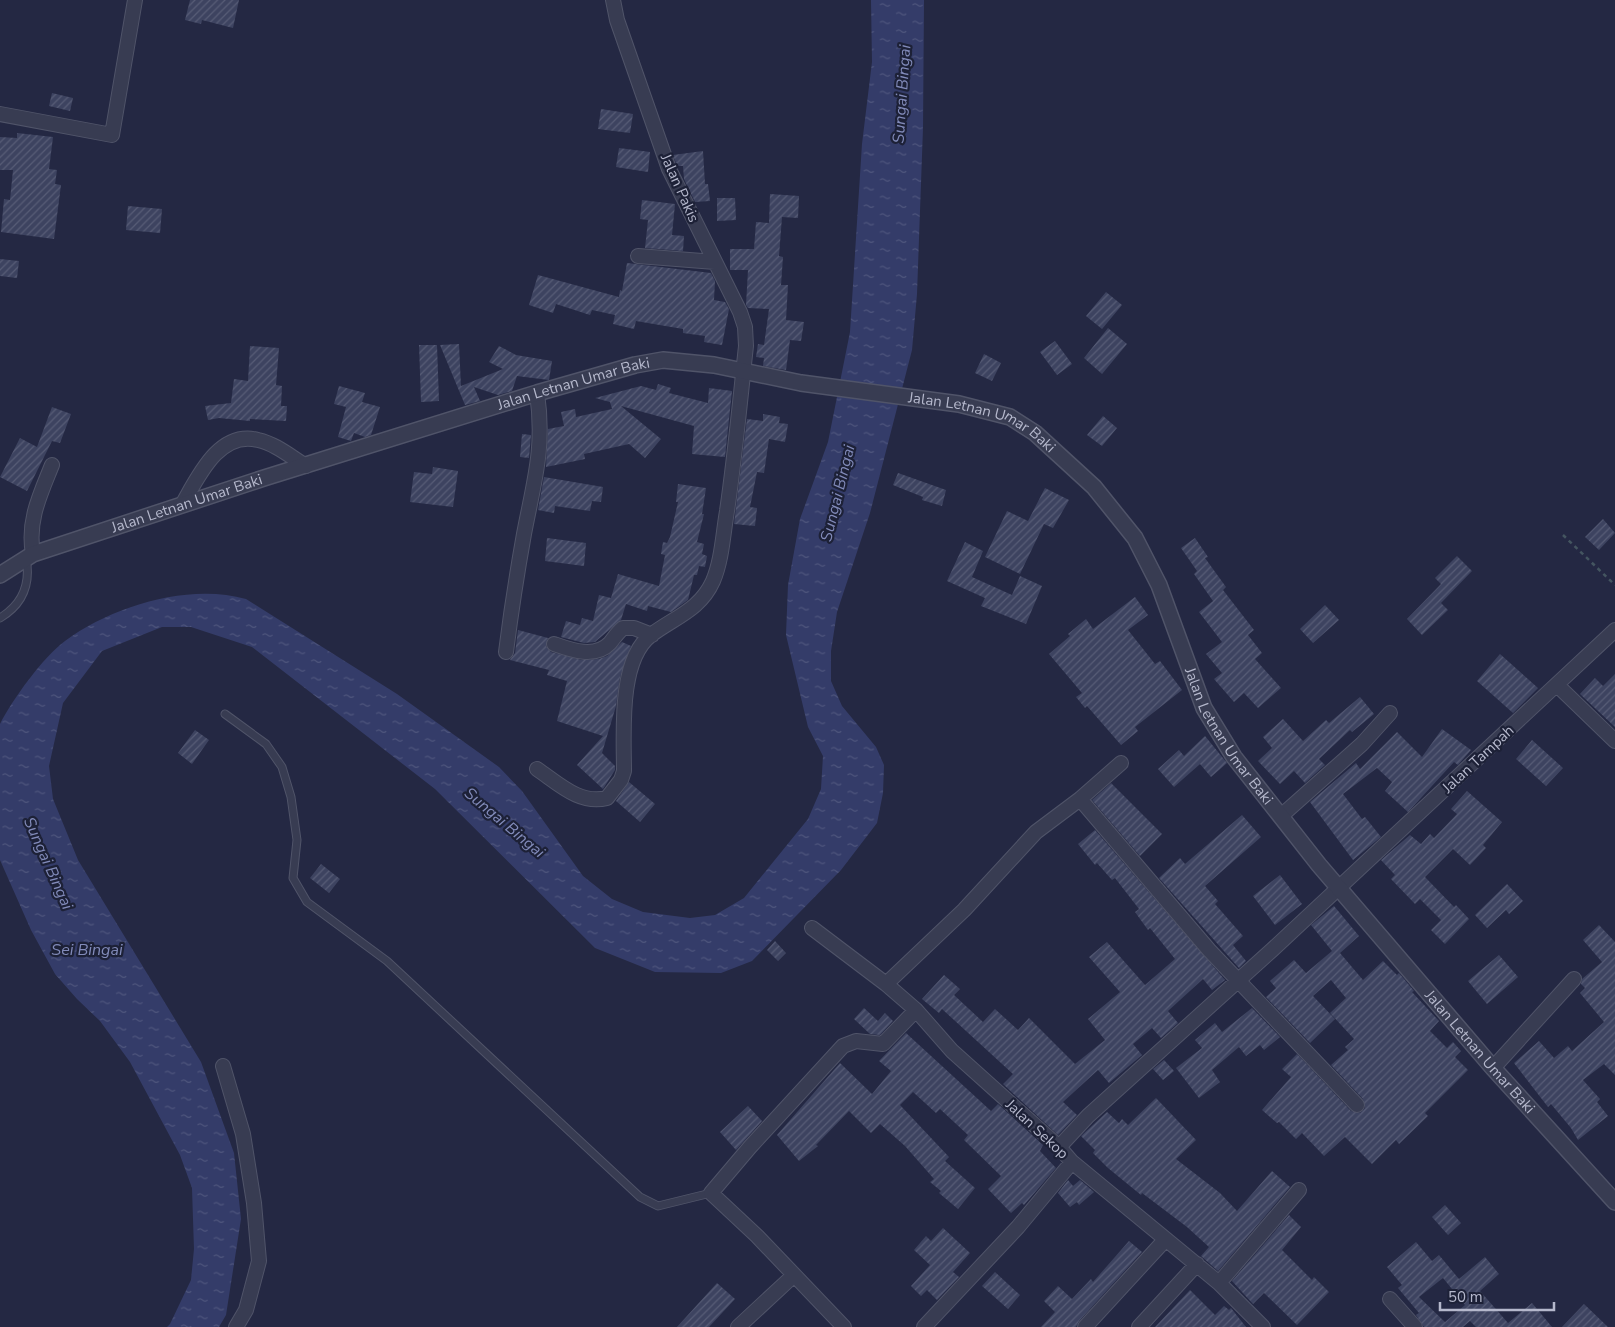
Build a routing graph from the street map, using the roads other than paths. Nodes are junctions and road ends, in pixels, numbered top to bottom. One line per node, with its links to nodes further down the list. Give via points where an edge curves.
1 (134, 0): 3 (street, via 112,135)
2 (613, 0): 5 (street, Jalan Pakis, via 669,169)
3 (0, 114)
4 (638, 256): 5 (street)
5 (715, 262): 6 (street, Jalan Pakis, via 737,304 745,328)
6 (743, 372): 7 (street, Jalan Letnan Umar Baki, via 714,365 663,360); 15 (street, Jalan Pakis, via 733,467 714,580 696,607); 25 (street, Jalan Letnan Umar Baki, via 960,404 1010,418 1035,433 1094,487 1135,538 1159,585 1204,708 1234,758)
7 (537, 393): 9 (street, Jalan Letnan Umar Baki); 17 (street, via 541,429 537,477 524,533)
8 (52, 465): 11 (street, via 32,516)
9 (306, 466): 10 (street, Jalan Letnan Umar Baki); 10 (street, via 277,448 258,440 241,438 229,442 216,453)
10 (182, 505): 11 (street, Jalan Letnan Umar Baki)
11 (29, 556): 12 (street, Jalan Letnan Umar Baki); 13 (lane, via 28,584 23,596)
12 (4, 569)
13 (0, 618)
14 (1615, 630): 18 (street, Jalan Tampah)
15 (652, 634): 16 (street, via 623,628 604,648 592,652); 23 (street, via 642,643 634,659 627,687 624,771 615,790 607,798 598,800 579,797)
16 (554, 644)
17 (506, 652)
18 (1557, 685): 21 (street); 26 (street, Jalan Tampah)
19 (225, 714): 38 (lane, via 266,744 282,767 291,797 297,840 293,878 307,902 387,961 640,1196 658,1206)
20 (1390, 714): 25 (street, via 1362,744)
21 (1615, 741)
22 (1121, 763): 24 (street)
23 (537, 769)
24 (1080, 799): 29 (street); 30 (street, via 1036,832 964,910)
25 (1281, 816): 26 (street, Jalan Letnan Umar Baki)
26 (1339, 886): 29 (street, Jalan Tampah); 33 (street, Jalan Letnan Umar Baki)
27 (812, 928): 30 (street, Jalan Sekop)
28 (1574, 978): 33 (street)
29 (1238, 982): 34 (street); 35 (street, Jalan Tampah, via 1088,1116)
30 (886, 984): 31 (street, Jalan Sekop)
31 (916, 1010): 35 (street, Jalan Sekop, via 952,1051); 38 (street, via 883,1044 856,1041 844,1046)
32 (223, 1066): 45 (street, via 243,1134 259,1261 246,1310)
33 (1494, 1068): 39 (street, Jalan Letnan Umar Baki)
34 (1357, 1105)
35 (1059, 1147): 36 (street, Jalan Sekop)
36 (1072, 1162): 40 (street, Jalan Sekop); 48 (street, via 1018,1227)
37 (1299, 1190): 43 (street)
38 (711, 1193): 42 (street, via 757,1236)
39 (1615, 1202)
40 (1165, 1240): 41 (street, Jalan Sekop); 49 (street)
41 (1197, 1264): 43 (street, Jalan Sekop); 50 (street)
42 (793, 1276): 46 (street); 47 (street)
43 (1219, 1283): 51 (street, Jalan Sekop)
44 (1390, 1299): 52 (street)
45 (236, 1327)
46 (738, 1327)
47 (844, 1327)
48 (924, 1327)
49 (1085, 1327)
50 (1139, 1327)
51 (1264, 1327)
52 (1415, 1327)

